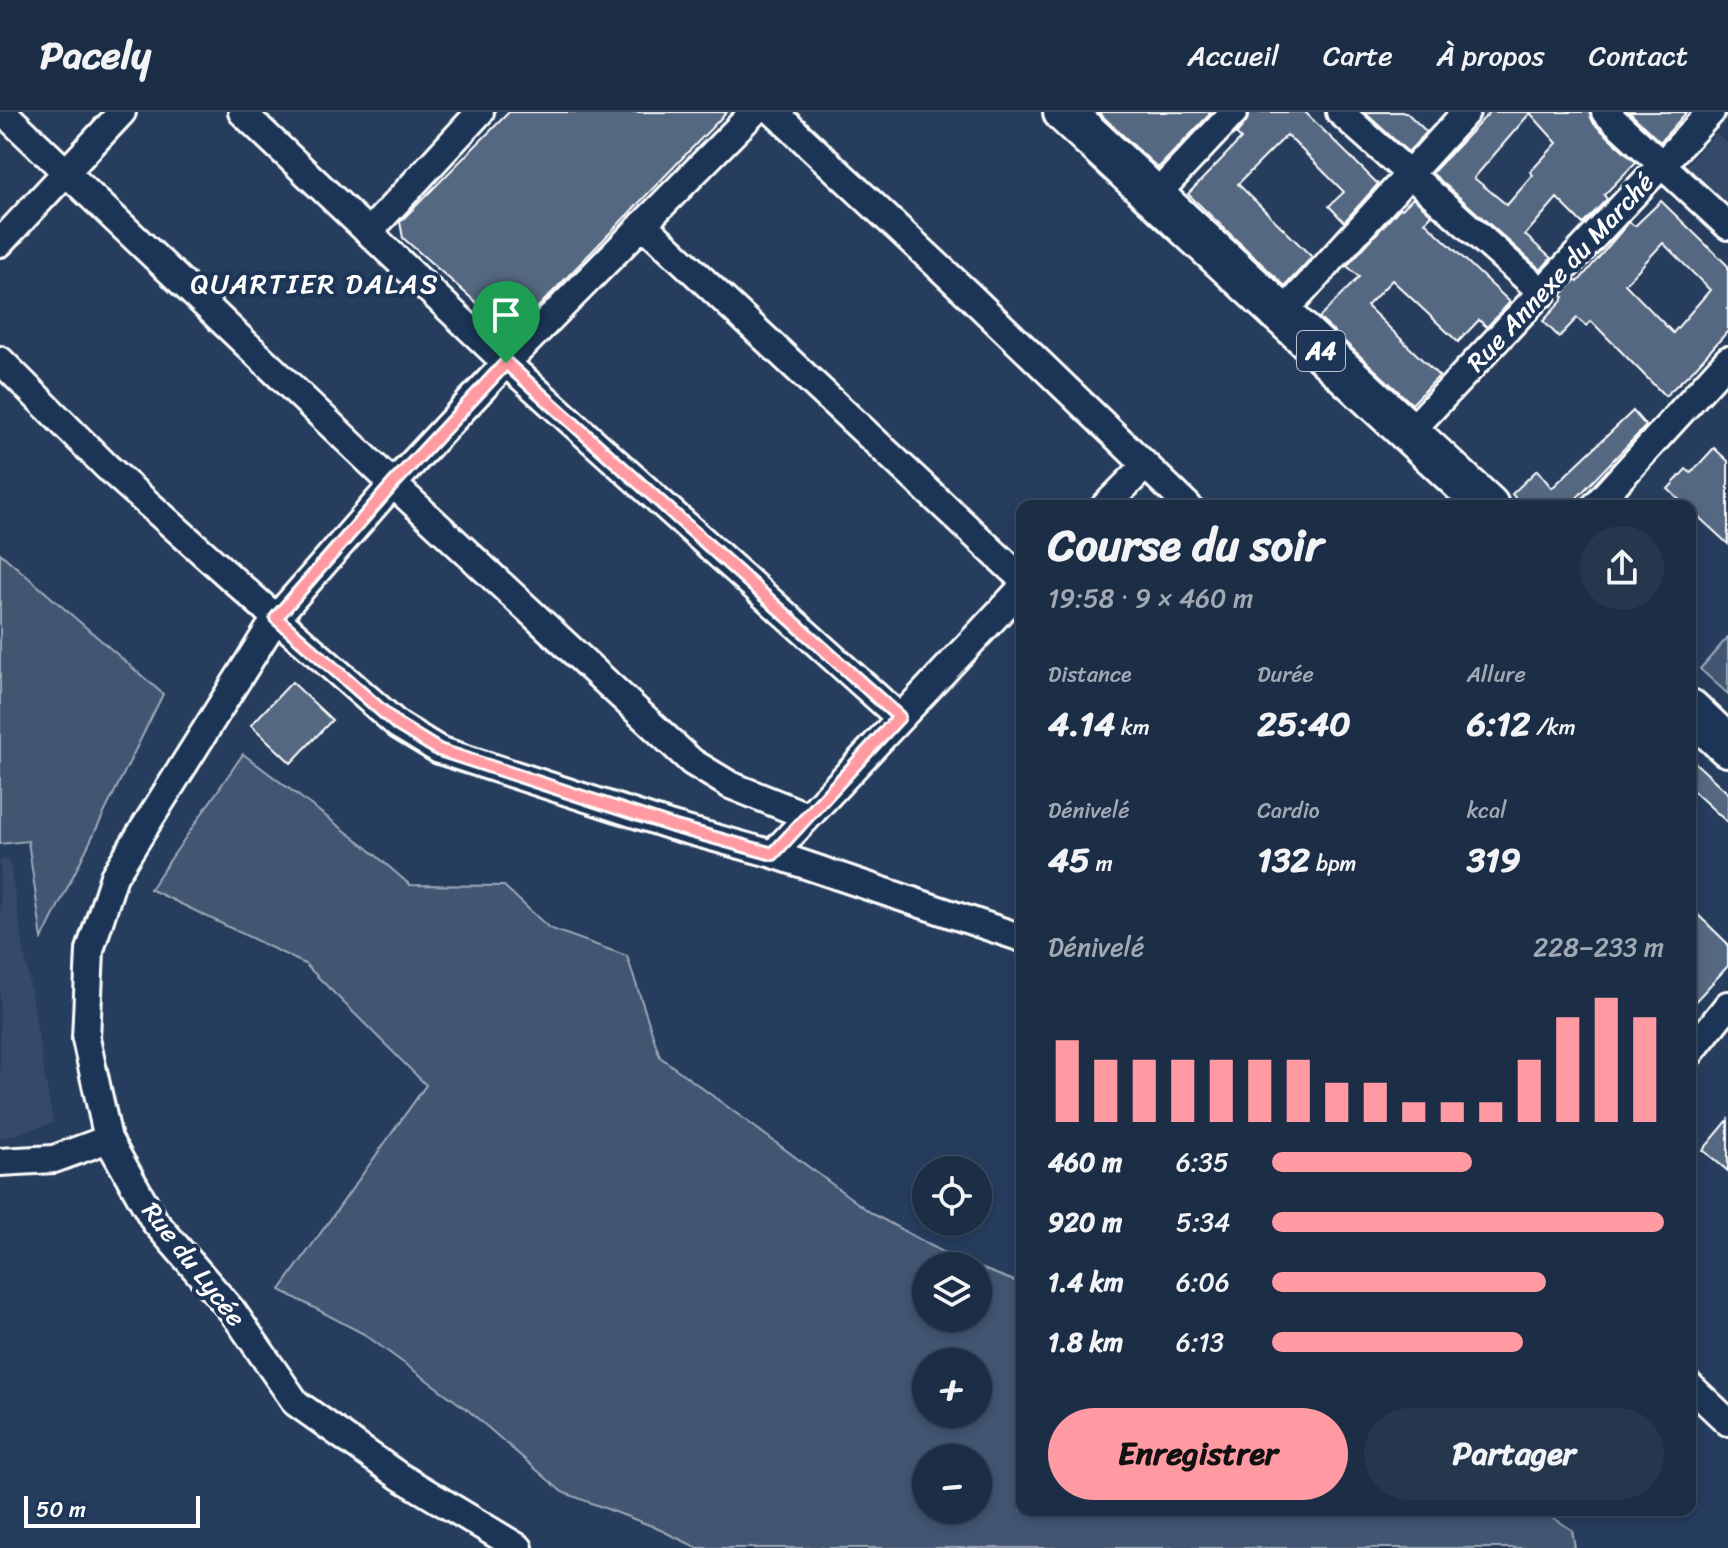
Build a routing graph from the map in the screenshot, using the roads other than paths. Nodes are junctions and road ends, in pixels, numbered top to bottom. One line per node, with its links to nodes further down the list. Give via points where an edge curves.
1 (3, 112): 14 (street)
2 (122, 112): 14 (street)
3 (242, 112): 19 (street)
4 (480, 112): 19 (street)
5 (754, 112): 17 (street, Rue du Lycée)
6 (774, 112): 27 (street)
7 (1064, 112): 16 (main road, A4)
8 (1234, 112): 16 (street)
9 (1340, 112): 15 (street)
10 (1466, 112): 15 (street)
11 (1605, 112): 13 (street)
12 (1711, 112): 13 (street, Rue Annexe du Marché)
13 (1662, 164): 18 (street); 21 (street, Rue Annexe du Marché)
14 (67, 172): 20 (street); 28 (street)
15 (1409, 173): 21 (street); 22 (street)
16 (1156, 195): 22 (main road, A4)
17 (643, 224): 25 (street, Rue du Lycée); 33 (street)
18 (1728, 226)
19 (369, 232): 25 (street)
20 (0, 243)
21 (1543, 293): 26 (street, Rue Annexe du Marché)
22 (1282, 314): 26 (main road, A4)
23 (0, 360): 35 (street, via 106,466)
24 (1728, 360): 32 (street)
25 (506, 363): 28 (street, Rue du Lycée); 37 (street)
26 (1409, 433): 31 (main road, A4)
27 (1145, 466): 29 (street); 30 (street)
28 (393, 484): 35 (street, Rue du Lycée); 39 (street, via 692,762 730,785)
29 (1111, 500)
30 (1182, 500)
31 (1482, 500)
32 (1600, 500)
33 (1016, 573)
34 (1016, 594): 37 (street)
35 (276, 618): 40 (street, via 398,725 439,750); 44 (street, Rue du Lycée, via 109,890 90,950 86,1039)
36 (1696, 716): 38 (main road)
37 (899, 717): 39 (street)
38 (1728, 746)
39 (807, 816): 40 (street)
40 (773, 854): 41 (street)
41 (1016, 936)
42 (1728, 1005): 43 (street)
43 (1696, 1045)
44 (108, 1139): 45 (street, via 54,1159); 48 (street, Rue du Lycée, via 155,1222 233,1312 296,1403 399,1476)
45 (0, 1162)
46 (1696, 1392): 47 (street)
47 (1728, 1422)
48 (519, 1548)

